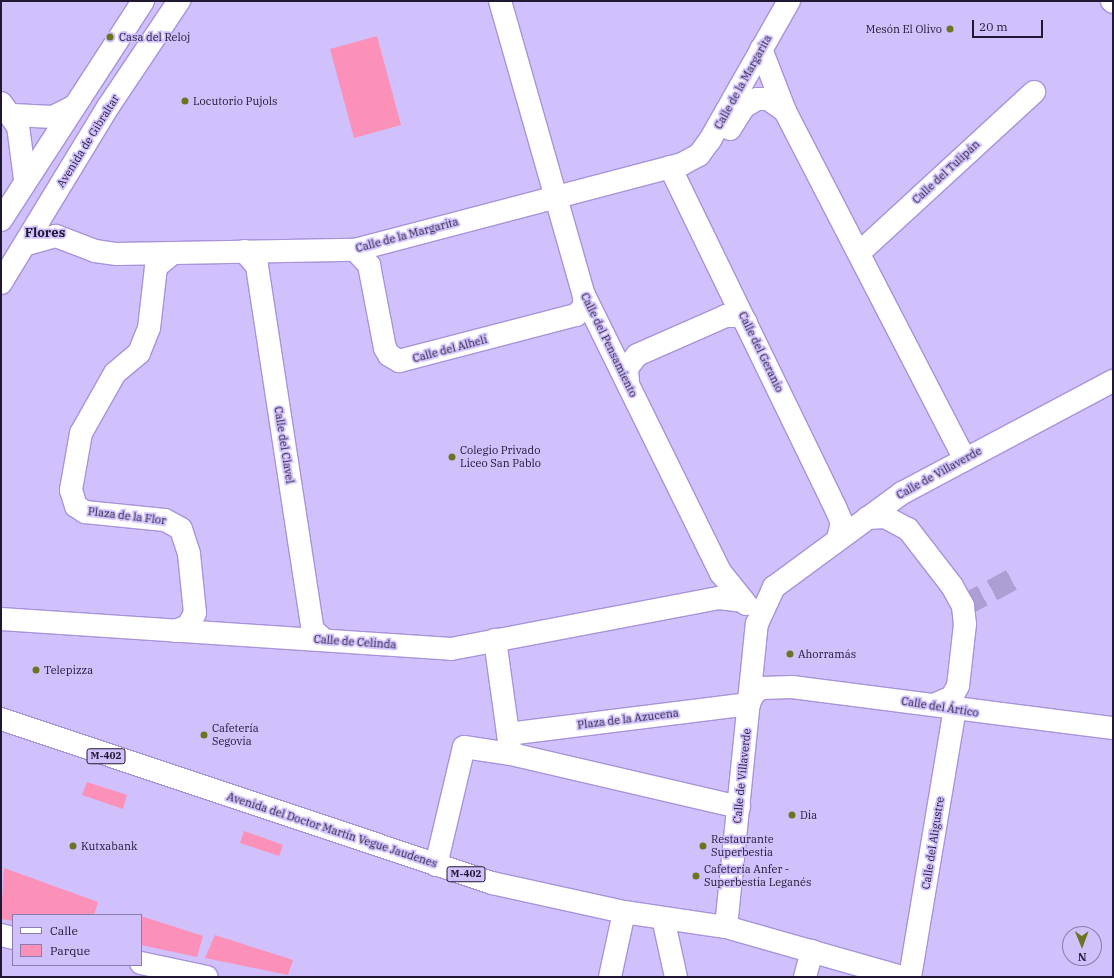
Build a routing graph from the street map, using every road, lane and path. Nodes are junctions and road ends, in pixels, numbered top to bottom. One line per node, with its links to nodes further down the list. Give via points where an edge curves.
1 (143, 1): 7 (main road)
2 (179, 1): 15 (main road, Avenida de Gibraltar, via 108,108)
3 (500, 1): 13 (main road, Calle del Pensamiento)
4 (789, 1): 5 (main road, Calle de la Margarita)
5 (761, 49): 9 (main road); 10 (main road, Calle de la Margarita, via 710,140)
6 (1034, 92): 19 (main road, Calle del Tulipán)
7 (73, 107): 8 (main road, via 52,117); 12 (main road)
8 (7, 109): 12 (main road, via 20,133)
9 (785, 111): 10 (main road, Calle de la Margarita, via 768,99 753,101 741,111 715,148); 19 (main road)
10 (692, 159): 11 (main road, Calle de la Margarita)
11 (670, 167): 13 (main road, Calle de la Margarita); 22 (main road, Calle del Geranio)
12 (25, 179): 14 (main road)
13 (554, 198): 16 (main road, Calle de la Margarita); 21 (main road, Calle del Pensamiento)
14 (1, 220)
15 (24, 245): 18 (main road, Calle de la Margarita, via 56,236 103,253); 20 (main road, Avenida de Gibraltar)
16 (355, 250): 17 (main road, Calle de la Margarita); 21 (main road, Calle del Alhelí, via 369,265 385,348 389,356 399,361 576,315 584,307)
17 (244, 251): 18 (main road, Calle de la Margarita); 35 (main road, Calle del Clavel, via 257,266 313,630)
18 (173, 253): 34 (main road, Plaza de la Flor, via 159,261 156,267 150,324 142,348 135,359 115,372 83,429 70,490 76,506 86,512 165,520 181,528 190,554 195,613 188,626)
19 (859, 253): 25 (main road)
20 (1, 283)
21 (584, 296): 24 (main road, Calle del Pensamiento)
22 (746, 322): 24 (main road, via 739,316 726,316 637,355 627,368); 27 (main road, Calle del Geranio, via 841,519 842,528)
23 (1113, 381): 25 (main road, Calle de Villaverde)
24 (628, 383): 28 (main road, Calle del Pensamiento)
25 (964, 458): 26 (main road, Calle de Villaverde, via 902,493)
26 (868, 518): 27 (main road, Calle de Villaverde); 38 (main road, via 885,517 908,529 952,586 963,606 965,624 958,686)
27 (838, 538): 29 (main road, Calle de Villaverde)
28 (724, 577): 29 (main road, Calle de Villaverde, via 747,594); 30 (main road, via 721,587); 31 (main road, Calle del Pensamiento)
29 (777, 584): 33 (main road, Calle de Villaverde)
30 (706, 600): 31 (main road, Calle de Celinda, via 727,597); 36 (main road, Calle de Celinda)
31 (742, 601): 33 (main road)
32 (1, 619): 34 (main road, Calle de Celinda)
33 (757, 624): 37 (main road, Calle de Villaverde)
34 (175, 631): 35 (main road, Calle de Celinda)
35 (323, 639): 36 (main road, Calle de Celinda, via 451,648)
36 (495, 640): 41 (main road)
37 (750, 703): 38 (main road, Calle del Ártico, via 754,693 770,686); 41 (main road, Plaza de la Azucena); 42 (main road, Calle de Villaverde)
38 (946, 706): 40 (main road, Calle del Ártico); 56 (main road, Calle del Aligustre)
39 (1, 720): 43 (main road, Avenida del Doctor Martín Vegue Jaudenes / M-402)
40 (1113, 728)
41 (509, 744): 42 (main road, Plaza de la Azucena); 43 (main road, Plaza de la Azucena, via 464,747)
42 (739, 807): 46 (main road, Calle de Villaverde)
43 (436, 864): 44 (main road, Avenida del Doctor Martín Vegue Jaudenes / M-402, via 492,882)
44 (624, 912): 45 (main road, Avenida del Doctor Martín Vegue Jaudenes / M-402); 52 (main road)
45 (663, 918): 46 (main road, Avenida del Doctor Martín Vegue Jaudenes / M-402); 53 (main road)
46 (726, 927): 49 (main road, Avenida del Doctor Martín Vegue Jaudenes / M-402)
47 (1, 935): 48 (main road)
48 (12, 938)
49 (812, 951): 54 (main road); 55 (main road, Avenida del Doctor Martín Vegue Jaudenes / M-402)
50 (142, 964): 51 (main road)
51 (207, 977)
52 (610, 977)
53 (676, 977)
54 (805, 977)
55 (902, 977)
56 (910, 977)

